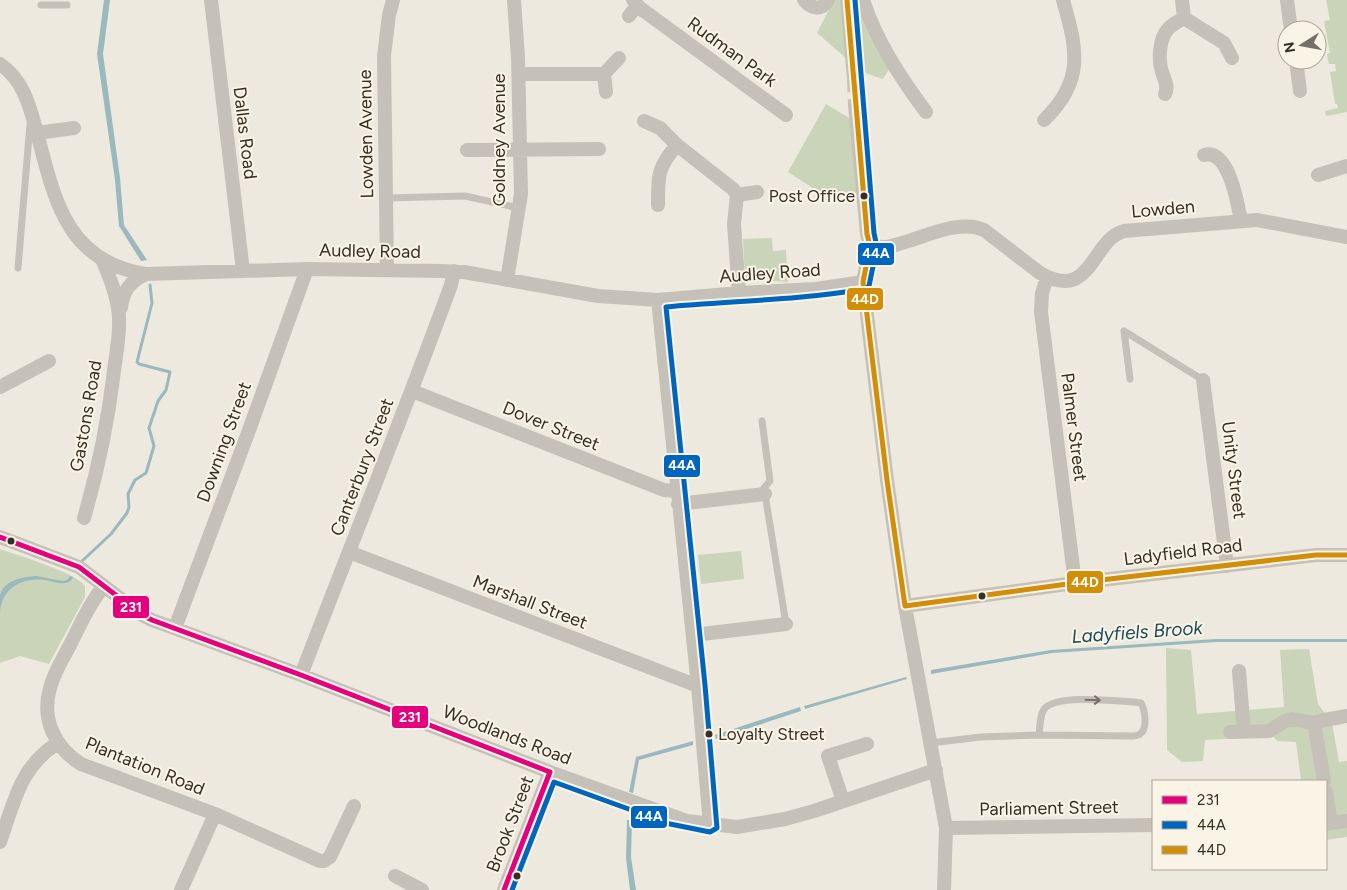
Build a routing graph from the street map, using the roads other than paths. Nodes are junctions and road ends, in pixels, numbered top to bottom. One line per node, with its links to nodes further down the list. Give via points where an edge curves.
1 (211, 0): 53 (street, Dallas Road)
2 (393, 0): 43 (street, Lowden Avenue, via 384,56)
3 (514, 0): 20 (street, Goldney Avenue)
4 (804, 0): 5 (street, via 819,8)
5 (828, 0)
6 (847, 0): 22 (street)
7 (863, 0): 28 (street, via 898,75)
8 (1063, 0): 30 (street, via 1075,44 1075,65 1065,94)
9 (1182, 0): 14 (street)
10 (1287, 0): 15 (street)
11 (41, 5): 12 (lane)
12 (68, 5)
13 (633, 7): 29 (street, Rudman Park, via 746,78)
14 (1184, 18): 17 (street, via 1228,41); 25 (street, via 1168,29 1162,43 1160,60)
15 (1290, 20)
16 (619, 58): 21 (street)
17 (1232, 58)
18 (0, 64): 27 (street, Audley Road, via 22,87)
19 (1297, 70): 23 (street)
20 (519, 74): 21 (street); 37 (street, Goldney Avenue)
21 (604, 74): 24 (street)
22 (854, 78)
23 (1300, 91)
24 (606, 92)
25 (1165, 94)
26 (855, 105): 48 (street)
27 (32, 112): 33 (street, Audley Road); 50 (lane)
28 (926, 112)
29 (786, 115)
30 (1044, 120)
31 (644, 121): 34 (street, via 660,128)
32 (74, 128): 33 (street)
33 (37, 133): 49 (street, Audley Road, via 62,214 83,244)
34 (677, 145): 42 (street); 44 (street, via 659,171)
35 (599, 149): 37 (street)
36 (467, 150): 37 (street)
37 (521, 150): 45 (street, Goldney Avenue)
38 (1204, 155): 46 (street, via 1212,155 1226,168)
39 (1347, 166): 40 (street)
40 (1318, 176)
41 (757, 192): 42 (street)
42 (737, 195): 59 (street, via 734,224)
43 (386, 198): 45 (lane, via 465,196); 52 (street, Lowden Avenue)
44 (658, 205)
45 (519, 208): 57 (street, Goldney Avenue)
46 (1241, 221): 47 (street, Lowden, via 1262,220); 56 (street, Lowden, via 1121,231 1113,236 1084,273 1063,280)
47 (1347, 237)
48 (870, 246): 56 (street, via 886,247 953,228 974,226); 58 (street)
49 (102, 259): 55 (street, Audley Road, via 121,269); 61 (street, Gastons Road)
50 (18, 268)
51 (307, 268): 52 (street, Audley Road); 53 (street, Audley Road); 79 (street, Downing Street)
52 (387, 269): 54 (street, Audley Road)
53 (243, 271): 55 (street, Audley Road)
54 (454, 271): 57 (street, Audley Road); 66 (street, Canterbury Street)
55 (146, 274): 61 (street, Gastons Road, via 125,290)
56 (1047, 277): 75 (street, Palmer Street, via 1041,312)
57 (507, 280): 60 (street, Audley Road, via 598,296)
58 (863, 282): 59 (street, Audley Road, via 816,289); 77 (street)
59 (739, 293): 60 (street, Audley Road)
60 (658, 300): 69 (street)
61 (120, 319): 70 (street, Gastons Road, via 108,415)
62 (48, 361): 65 (street)
63 (1130, 379): 64 (lane, via 1124,330)
64 (1203, 380): 74 (street, Unity Street)
65 (0, 387)
66 (412, 391): 69 (street, Dover Street, via 664,490); 72 (street, Canterbury Street)
67 (762, 420): 68 (lane, via 770,478)
68 (764, 494): 69 (street, Dover Street); 78 (lane)
69 (677, 498): 80 (street)
70 (84, 518)
71 (0, 537): 76 (street, Woodlands Road, via 79,567)
72 (348, 552): 82 (street, Canterbury Street); 83 (street, Marshall Street)
73 (1347, 555): 74 (street, Ladyfield Road, via 1316,555)
74 (1227, 566): 75 (street, Ladyfield Road)
75 (1075, 583): 77 (street, Ladyfield Road)
76 (104, 586): 79 (street, Woodlands Road, via 142,615); 87 (street, Plantation Road, via 92,601 50,687 46,708)
77 (905, 606): 88 (street)
78 (786, 624): 80 (street)
79 (175, 628): 82 (street, Woodlands Road)
80 (693, 635): 83 (street)
81 (1239, 671): 85 (street, via 1237,732 1269,731 1292,720)
82 (301, 676): 91 (street, Woodlands Road)
83 (698, 686): 99 (street)
84 (1347, 716): 85 (street)
85 (1314, 723): 92 (street)
86 (1039, 734): 86 (lane, one-way to 86, via 1046,706 1068,699 1141,703 1144,709 1144,730 1140,735); 88 (lane)
87 (58, 743): 96 (street, Plantation Road, via 82,764); 102 (street, via 36,759 26,772)
88 (930, 743): 90 (street)
89 (867, 744): 93 (street, via 828,756)
90 (936, 770): 93 (street, Woodlands Road); 101 (street)
91 (550, 772): 99 (street, Woodlands Road, via 673,817); 106 (street, Brook Street)
92 (1324, 780)
93 (843, 801): 99 (street, Woodlands Road, via 767,823 737,827)
94 (1327, 802): 98 (street)
95 (354, 806): 96 (street, Plantation Road, via 330,857 324,861)
96 (215, 814): 104 (street)
97 (1347, 821): 98 (street)
98 (1329, 823)
99 (710, 825)
100 (1152, 825): 101 (street, Parliament Street)
101 (946, 828): 107 (street)
102 (0, 842)
103 (395, 876): 105 (street)
104 (181, 890)
105 (422, 890)
106 (504, 890)
107 (944, 890)

